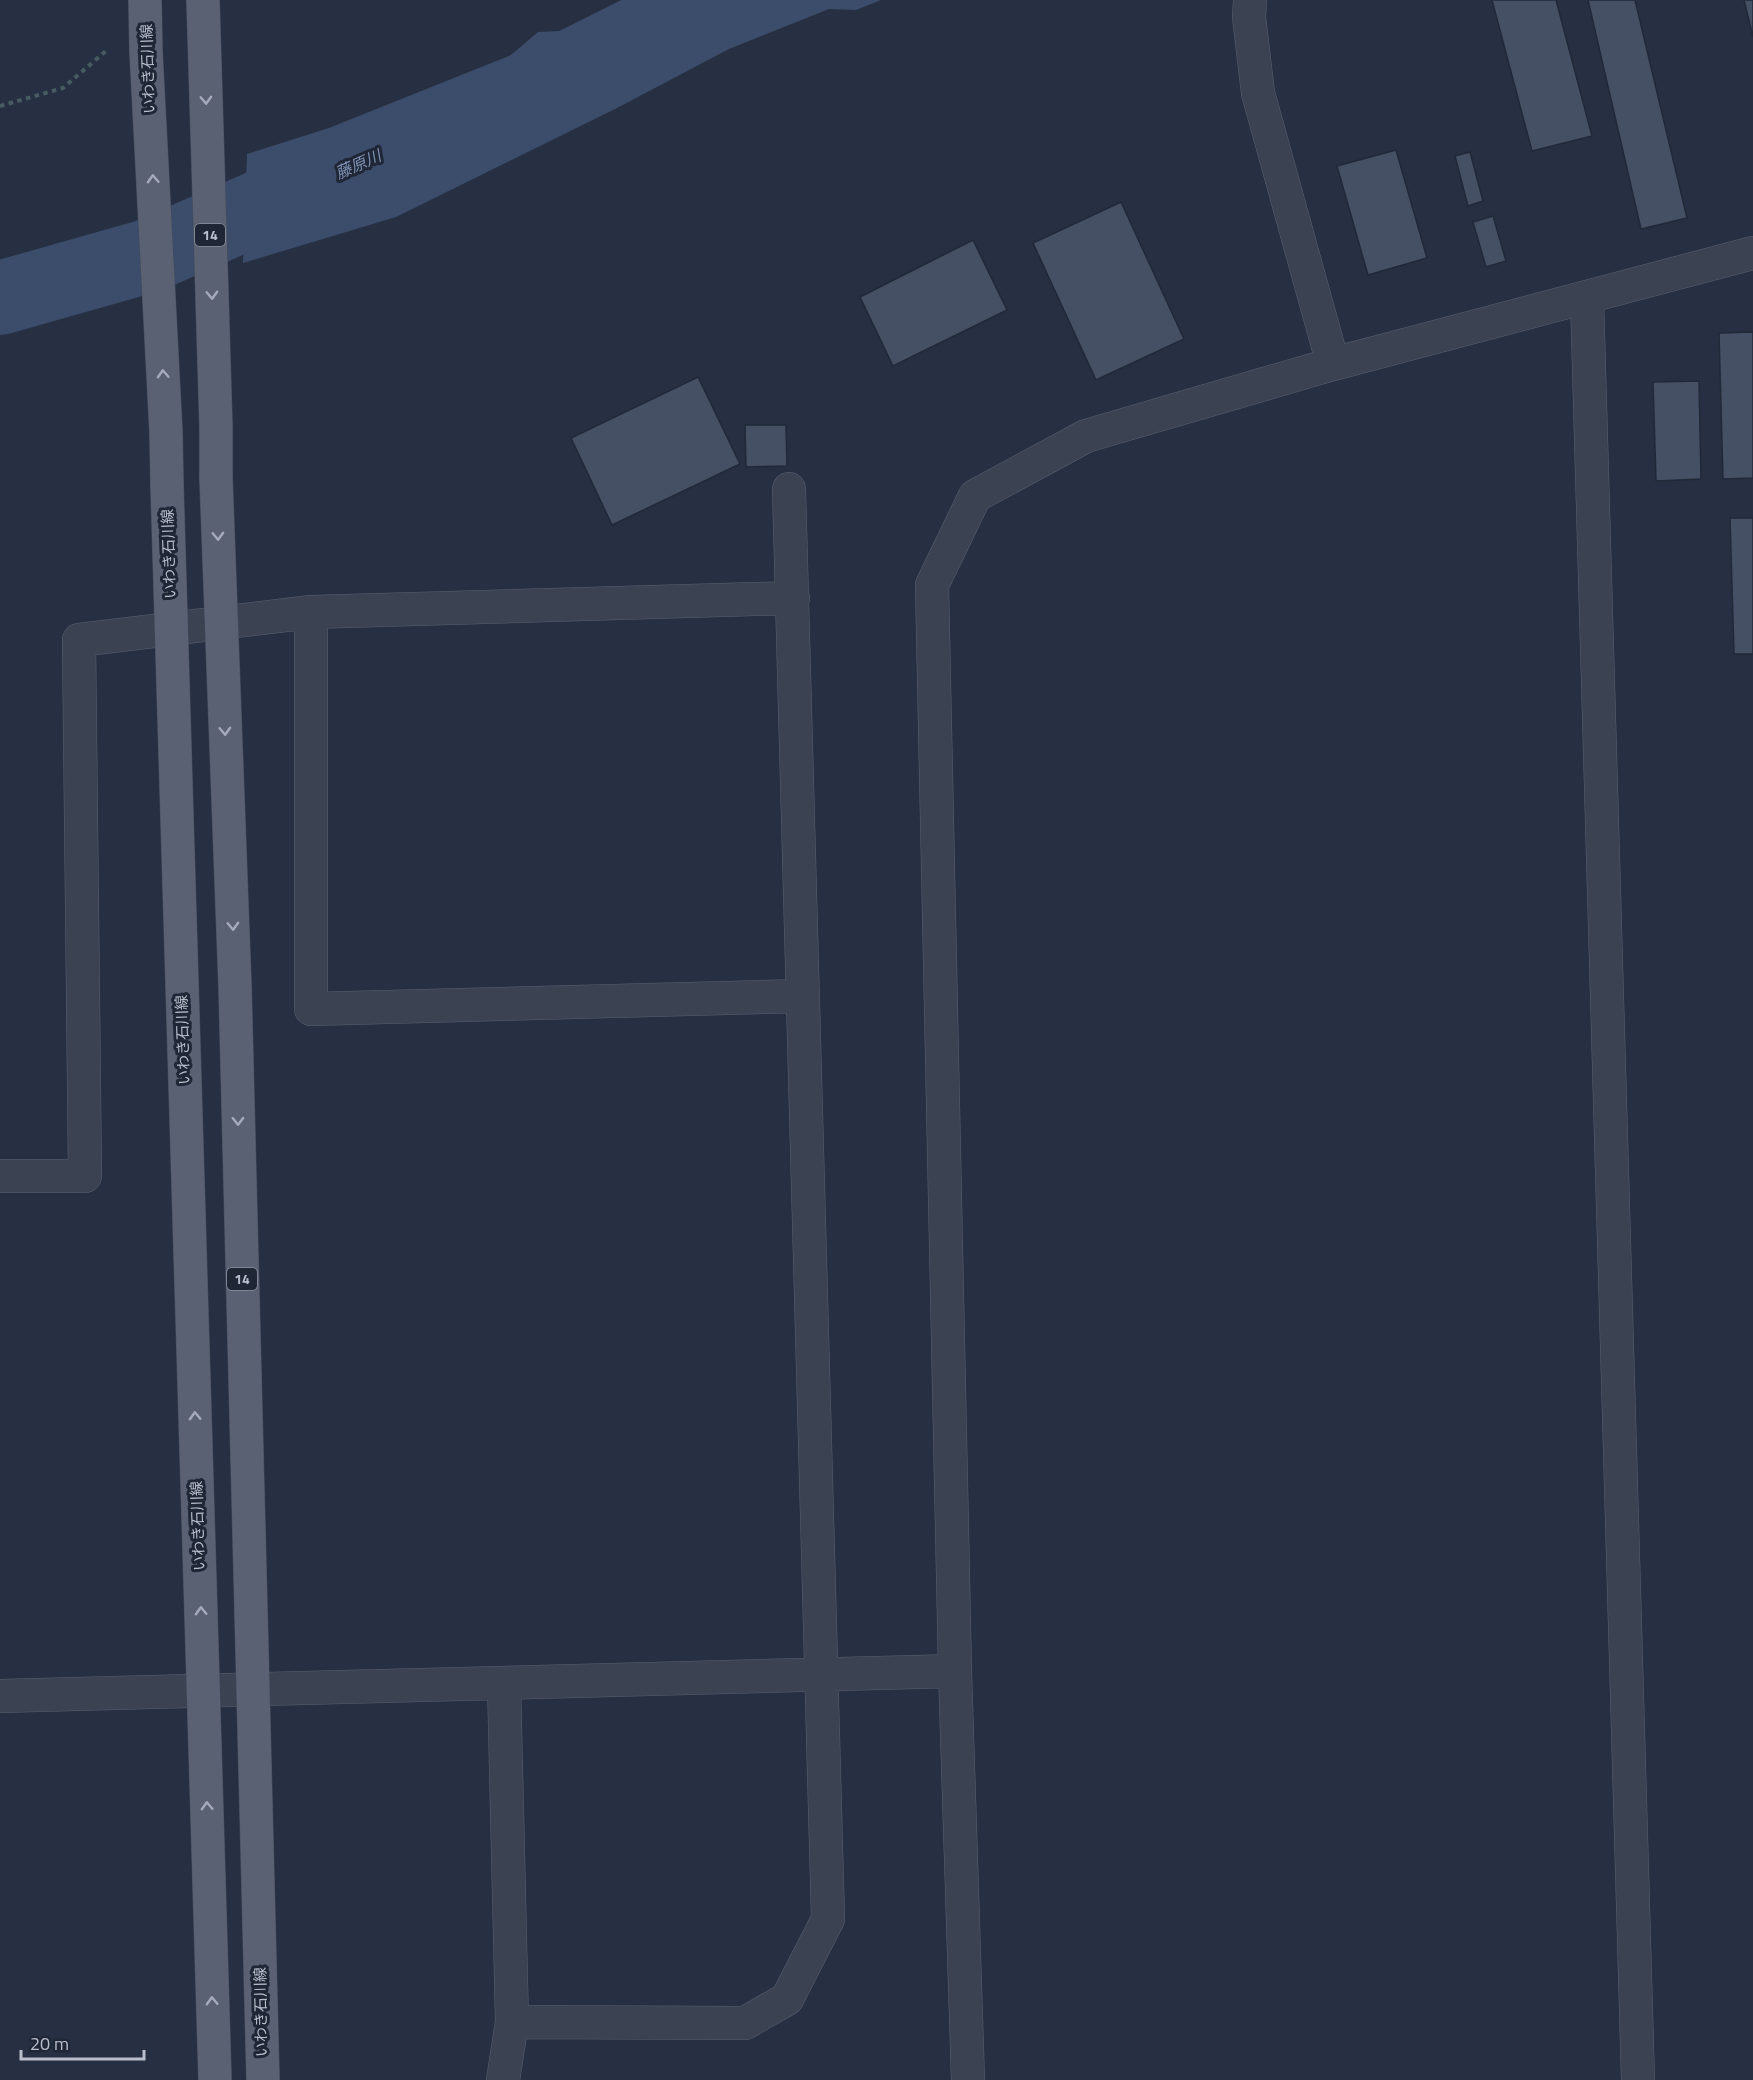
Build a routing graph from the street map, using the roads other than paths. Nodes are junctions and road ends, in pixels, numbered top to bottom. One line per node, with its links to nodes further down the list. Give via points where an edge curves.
1 (203, 0): 18 (main road, いわき石川線 / 14, one-way to 18, bridge, via 235,974)
2 (1250, 0): 6 (street, via 1258,93)
3 (146, 8): 17 (main road, いわき石川線, one-way to 3, bridge, via 166,432)
4 (1753, 253): 5 (street)
5 (1587, 298): 6 (street); 21 (street)
6 (1333, 364): 12 (street, via 1086,436 975,496 932,585)
7 (789, 489): 8 (street)
8 (793, 598): 9 (street); 10 (street)
9 (311, 612): 10 (street, via 311,1009); 11 (street, via 79,640 86,1176)
10 (803, 996): 13 (street)
11 (0, 1176)
12 (955, 1671): 13 (street); 20 (street)
13 (822, 1674): 14 (street); 16 (street, via 828,1919 787,1999 745,2023)
14 (504, 1683): 15 (street); 16 (street)
15 (0, 1696)
16 (512, 2022): 19 (street)
17 (215, 2080)
18 (263, 2080)
19 (503, 2080)
20 (968, 2080)
21 (1638, 2080)

